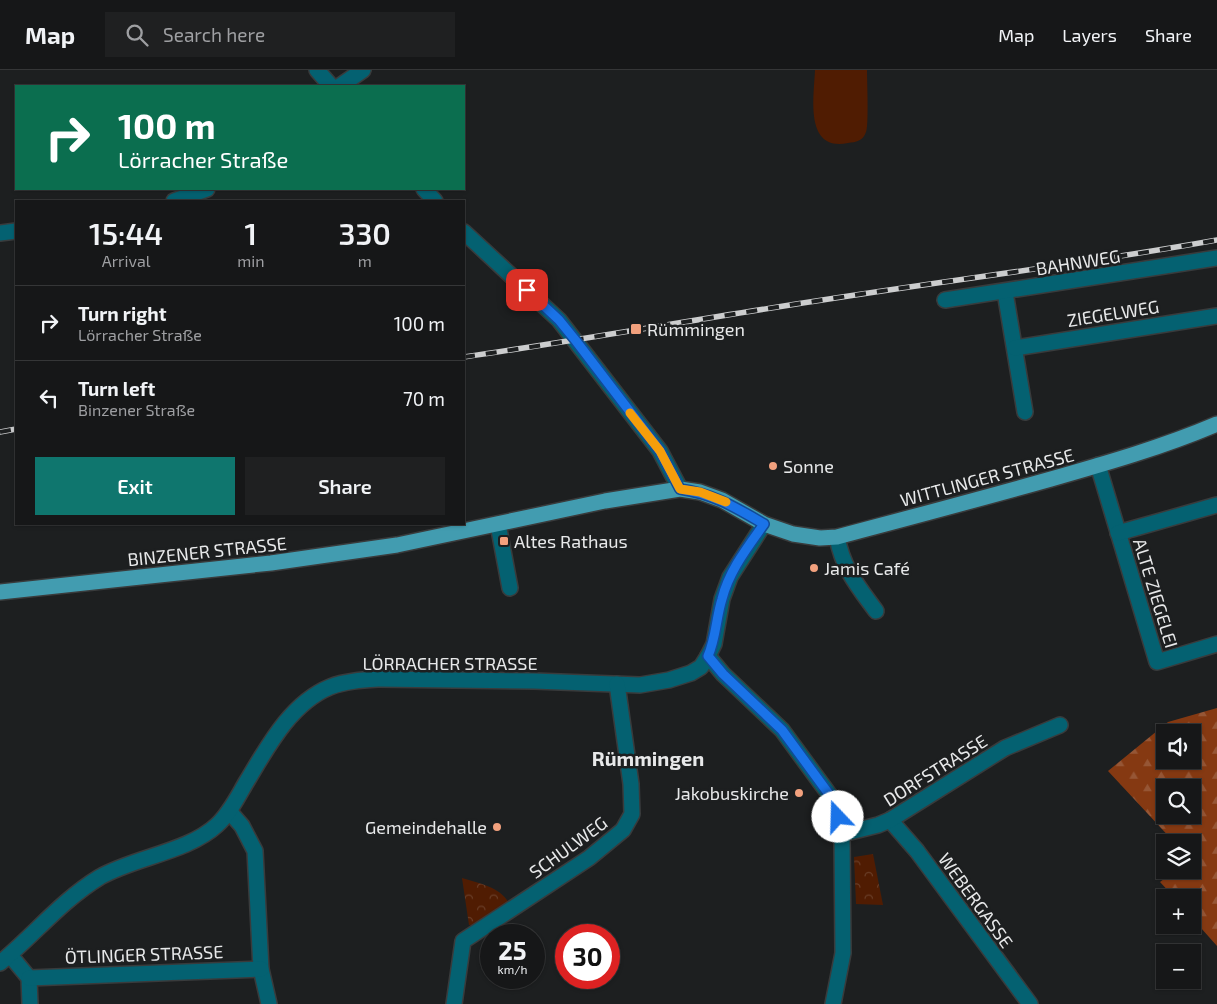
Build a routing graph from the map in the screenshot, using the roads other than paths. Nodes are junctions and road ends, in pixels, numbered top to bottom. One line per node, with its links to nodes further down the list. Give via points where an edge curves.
1 (317, 70): 3 (street)
2 (363, 70): 4 (street)
3 (330, 85)
4 (341, 85)
5 (204, 190): 7 (street)
6 (425, 190): 8 (street)
7 (177, 200)
8 (434, 200)
9 (15, 231): 11 (street)
10 (465, 233): 20 (street, via 559,320 660,451)
11 (0, 234)
12 (1217, 258): 13 (street, BAHNWEG)
13 (1005, 292): 14 (street, BAHNWEG); 16 (street)
14 (945, 300)
15 (1217, 316): 16 (street, ZIEGELWEG)
16 (1015, 348): 17 (street)
17 (1025, 412)
18 (1217, 424): 19 (main road, WITTLINGER STRASSE)
19 (1098, 465): 24 (street, ALTE ZIEGELEI); 25 (main road, WITTLINGER STRASSE)
20 (680, 489): 22 (main road, BINZENER STRASSE); 23 (main road, BINZENER STRASSE, via 722,500)
21 (1217, 505): 24 (street, ALTE ZIEGELEI)
22 (498, 524): 26 (street); 27 (main road, BINZENER STRASSE, via 397,545 271,563)
23 (764, 524): 25 (main road, WITTLINGER STRASSE, via 800,536); 30 (street, LÖRRACHER STRASSE, via 730,577 722,599 714,644)
24 (1118, 533): 29 (street, ALTE ZIEGELEI, via 1157,662)
25 (837, 537): 28 (street, via 847,571)
26 (510, 588)
27 (0, 592)
28 (876, 612)
29 (1217, 644)
30 (708, 656): 31 (street, LÖRRACHER STRASSE, via 701,667 669,680 640,685); 35 (street, via 782,730 834,801)
31 (617, 684): 33 (street, LÖRRACHER STRASSE, via 379,679 331,686 297,709 271,741); 41 (street, SCHULWEG, via 631,784 632,814 624,830 589,858 463,941)
32 (1060, 725): 34 (street, DORFSTRASSE, via 1005,748)
33 (228, 811): 36 (street, LÖRRACHER STRASSE, via 217,825 199,838 103,876 80,890); 37 (street, via 242,826 255,851)
34 (890, 820): 35 (street, DORFSTRASSE); 43 (street, WEBERGASSE, via 917,851)
35 (842, 834): 42 (street, via 843,954)
36 (5, 959): 38 (street)
37 (261, 968): 38 (street, ÖTLINGER STRASSE); 40 (street)
38 (29, 978): 39 (street)
39 (30, 1004)
40 (269, 1004)
41 (454, 1004)
42 (833, 1004)
43 (1030, 1004)

